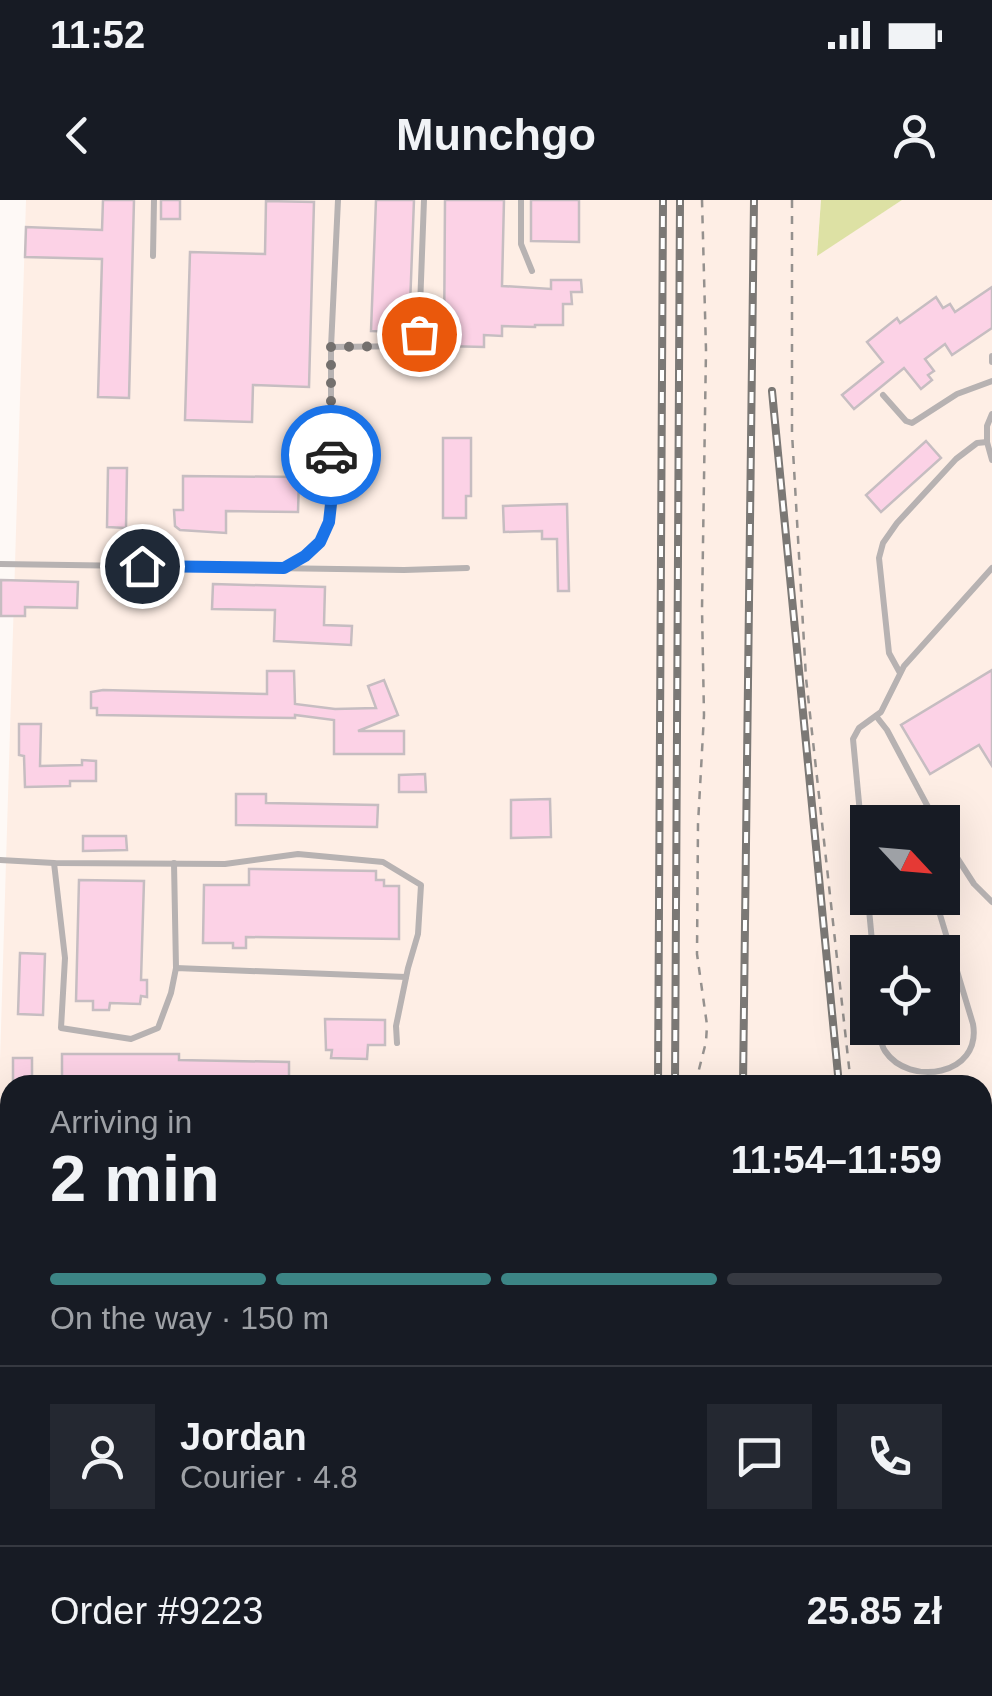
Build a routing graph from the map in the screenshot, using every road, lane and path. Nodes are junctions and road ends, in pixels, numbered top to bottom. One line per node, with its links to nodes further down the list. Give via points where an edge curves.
1 (154, 200): 7 (lane)
2 (338, 200): 9 (lane)
3 (424, 200): 9 (lane, via 417,342)
4 (521, 200): 8 (lane, via 521,244)
5 (702, 200): 33 (path, via 704,715 697,954 707,1025)
6 (792, 200): 34 (path, via 792,433 806,678)
7 (153, 256)
8 (532, 272)
9 (331, 347): 16 (lane, via 329,522 320,542)
10 (992, 381): 11 (lane, via 912,423)
11 (883, 396)
12 (992, 414): 13 (lane)
13 (987, 442): 14 (lane); 19 (lane, via 956,459 883,543 889,653)
14 (992, 460)
15 (0, 564): 16 (lane)
16 (284, 568): 17 (lane)
17 (467, 568)
18 (992, 568): 19 (lane)
19 (900, 673): 20 (lane)
20 (876, 716): 21 (lane); 27 (lane, via 858,728 852,750)
21 (927, 805)
22 (0, 860): 23 (lane)
23 (54, 862): 25 (lane); 28 (lane, via 65,958 61,1028 132,1039 158,1028)
24 (960, 862): 26 (lane)
25 (174, 863): 28 (lane); 29 (lane, via 298,854 383,862 422,885)
26 (992, 902)
27 (870, 935)
28 (176, 968): 29 (lane)
29 (406, 977): 31 (lane)
30 (960, 980): 32 (lane, via 976,1038 962,1062 912,1070)
31 (397, 1043)
32 (884, 1045)
33 (698, 1075)
34 (850, 1075)

